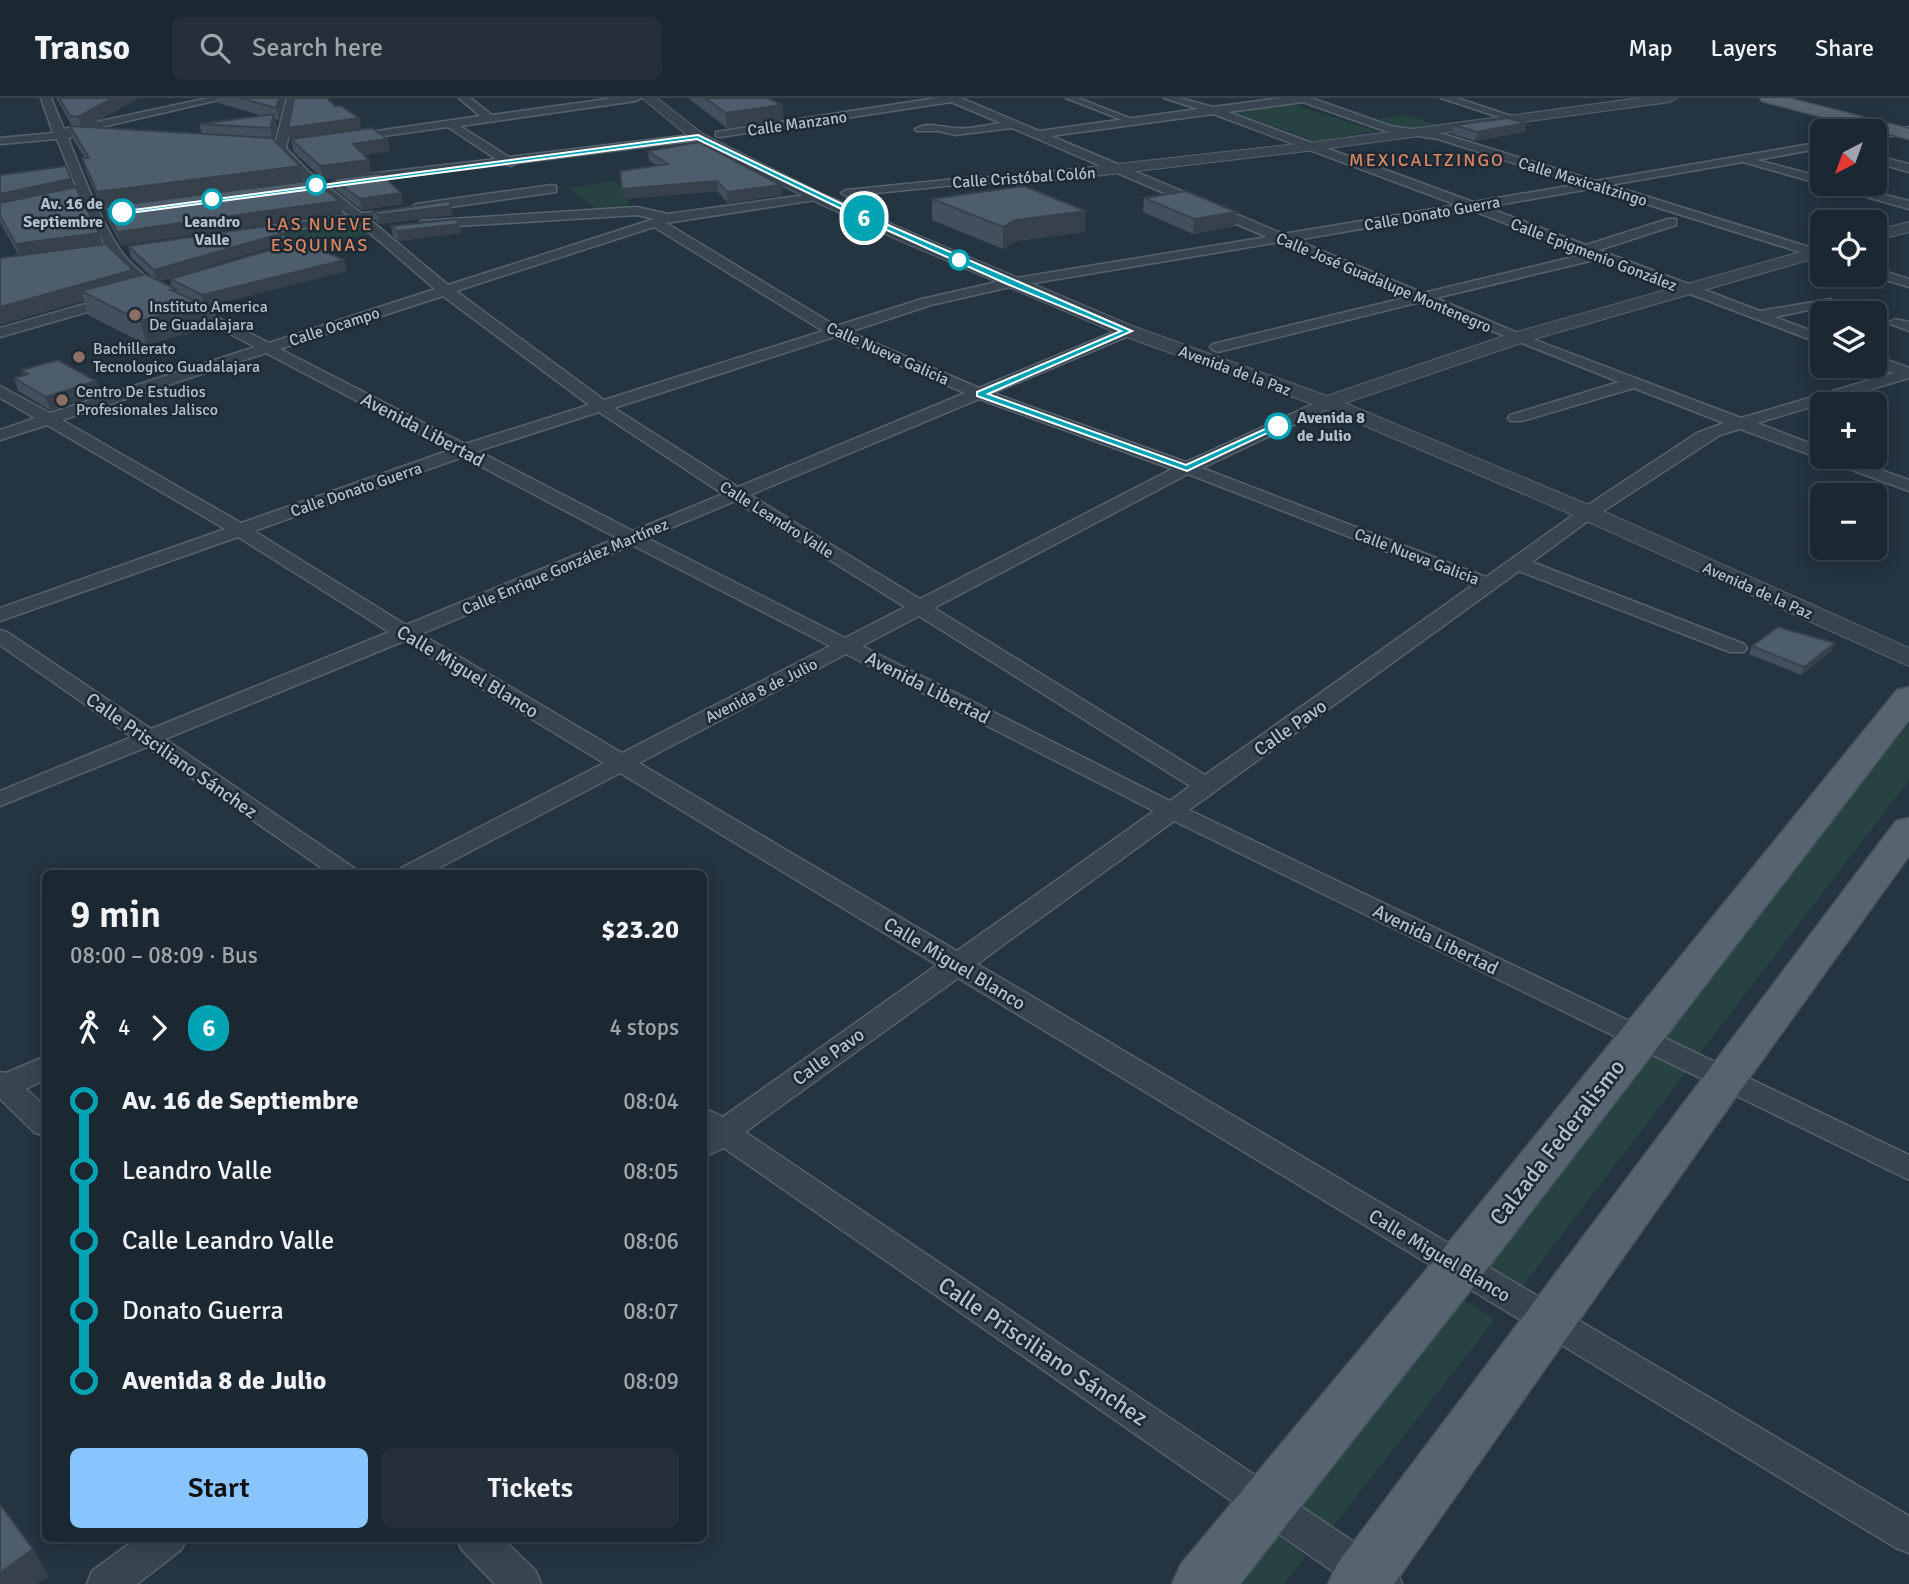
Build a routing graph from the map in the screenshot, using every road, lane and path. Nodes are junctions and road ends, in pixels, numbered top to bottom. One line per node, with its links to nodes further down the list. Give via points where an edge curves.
1 (46, 98): 24 (street, Avenida Libertad)
2 (222, 98): 24 (street)
3 (292, 98): 43 (street, Calle Leandro Valle, via 280,147 299,170)
4 (464, 98): 15 (street)
5 (636, 98): 15 (street)
6 (649, 98): 23 (street, Avenida de la Paz)
7 (953, 98): 19 (street, Calle José Guadalupe Montenegro); 23 (street, Calle Manzano)
8 (1070, 98): 17 (street)
9 (1169, 98): 14 (street, Calle Epigmenio González)
10 (1305, 98): 14 (street); 22 (street, Calle Mexicaltzingo, via 1389,129)
11 (1446, 98): 16 (street)
12 (1670, 98): 16 (street, Calle Cristóbal Colón)
13 (1768, 98): 21 (main road)
14 (1207, 110): 17 (street); 30 (street, Calle Epigmenio González)
15 (489, 118): 18 (street)
16 (1515, 119): 22 (street, Calle Cristóbal Colón)
17 (1133, 121): 26 (street)
18 (450, 124): 28 (street); 35 (street)
19 (1012, 125): 20 (street, via 955,132); 26 (street, Calle José Guadalupe Montenegro)
20 (920, 129)
21 (1906, 131): 25 (street)
22 (1415, 132): 30 (street, Calle Cristóbal Colón); 44 (street, Calle Mexicaltzingo)
23 (710, 133): 35 (street, Calle Manzano); 40 (street, Avenida de la Paz); 48 (street, Avenida de la Paz)
24 (62, 134): 27 (street); 29 (street); 31 (street); 73 (street, Avenida Libertad, via 78,192 104,214 115,253)
25 (1887, 134)
26 (1037, 135): 39 (street, Calle José Guadalupe Montenegro)
27 (102, 136)
28 (340, 139)
29 (0, 141)
30 (1315, 146): 39 (street, Calle Cristóbal Colón); 51 (street, Calle Epigmenio González)
31 (0, 147)
32 (1810, 147): 33 (street, Calle Donato Guerra)
33 (1771, 154): 34 (street, Calle Donato Guerra); 36 (street)
34 (1741, 159): 41 (street); 44 (street, Calle Donato Guerra)
35 (508, 161): 43 (street, Calle Manzano); 47 (street)
36 (1801, 161)
37 (1887, 162): 38 (street)
38 (1909, 168)
39 (1122, 170): 42 (street, Calle Cristóbal Colón); 62 (street, Calle José Guadalupe Montenegro)
40 (808, 175)
41 (1810, 178)
42 (1019, 180): 46 (street, Calle Cristóbal Colón)
43 (320, 184): 45 (street, Calle Manzano); 55 (street, Calle Leandro Valle)
44 (1595, 184): 51 (street, Calle Donato Guerra); 63 (street, Calle Mexicaltzingo)
45 (294, 188)
46 (840, 190): 48 (street, Calle Cristóbal Colón); 67 (street, Avenida de la Paz)
47 (560, 194): 52 (street); 54 (street)
48 (815, 195): 56 (street, Calle Cristóbal Colón); 70 (street, Avenida de la Paz)
49 (1876, 196): 50 (street)
50 (1909, 205)
51 (1471, 206): 62 (street, Calle Donato Guerra); 64 (street, Calle Epigmenio González)
52 (401, 211)
53 (388, 212): 55 (street)
54 (592, 214): 56 (street, Calle Cristóbal Colón, via 637,211); 59 (street, Calle Cristóbal Colón)
55 (360, 216): 59 (street, Calle Leandro Valle); 61 (street)
56 (662, 220): 71 (street, Calle Ocampo); 77 (street, Calle Nueva Galicia)
57 (1672, 222): 64 (street)
58 (1909, 227): 60 (street)
59 (377, 231): 71 (street, Calle Leandro Valle)
60 (1887, 233)
61 (226, 237)
62 (1283, 239): 67 (street, Calle Donato Guerra); 74 (street, Calle José Guadalupe Montenegro)
63 (1810, 250)
64 (1591, 253): 72 (street, Calle Epigmenio González); 74 (street)
65 (1810, 256): 72 (street, Avenida 8 de Julio)
66 (1887, 276): 69 (street)
67 (1042, 278): 70 (street, Calle Donato Guerra); 82 (street, Avenida de la Paz)
68 (178, 281): 73 (street)
69 (1909, 282)
70 (1010, 283): 77 (street, Calle Donato Guerra, via 927,302); 78 (street, Avenida de la Paz)
71 (443, 290): 83 (street, Calle Ocampo); 90 (street, Calle Leandro Valle)
72 (1688, 290): 76 (street, Calle Epigmenio González); 81 (street, Avenida 8 de Julio)
73 (139, 292): 79 (street); 83 (street, Avenida Libertad)
74 (1423, 299): 81 (street, Calle José Guadalupe Montenegro); 82 (street)
75 (1810, 305): 76 (street)
76 (1756, 316): 80 (street, Calle Epigmenio González)
77 (834, 331): 88 (street, Calle Nueva Galicia); 90 (street, Calle Donato Guerra)
78 (1128, 331): 88 (street, Calle Enrique González Martínez); 89 (street, Avenida de la Paz)
79 (0, 334)
80 (1810, 336)
81 (1517, 338): 86 (street, Calle José Guadalupe Montenegro); 89 (street, Avenida 8 de Julio)
82 (1218, 347): 89 (street, Avenida de la Paz)
83 (268, 348): 92 (street, Calle Ocampo); 95 (street, Avenida Libertad)
84 (1887, 365): 85 (street)
85 (1909, 373): 93 (street, Calle Pavo)
86 (1634, 383): 91 (street); 93 (street, Calle José Guadalupe Montenegro)
87 (0, 391): 92 (street, Calle Miguel Blanco)
88 (981, 394): 97 (street, Calle Nueva Galicia); 100 (street, Calle Enrique González Martínez)
89 (1338, 398): 97 (street, Avenida 8 de Julio); 101 (street, Avenida de la Paz)
90 (602, 407): 95 (street, Calle Donato Guerra); 100 (street, Calle Leandro Valle)
91 (1516, 418)
92 (48, 420): 94 (street, Calle Ocampo); 102 (street, Calle Miguel Blanco)
93 (1740, 424): 96 (street, Calle José Guadalupe Montenegro); 101 (street, Calle Pavo, via 1703,437)
94 (0, 435)
95 (465, 450): 102 (street, Calle Donato Guerra); 103 (street, Avenida Libertad)
96 (1810, 450)
97 (1187, 468): 105 (street, Calle Nueva Galicia); 106 (street, Avenida 8 de Julio)
98 (1863, 469): 99 (street)
99 (1909, 486)
100 (736, 495): 103 (street, Calle Enrique González Martínez); 106 (street, Calle Leandro Valle)
101 (1597, 507): 104 (street, Calle Pavo); 110 (street, Avenida de la Paz); 113 (street, Avenida de la Paz)
102 (240, 530): 107 (street, Calle Donato Guerra); 108 (street, Calle Miguel Blanco)
103 (632, 538): 108 (street, Calle Enrique González Martínez); 111 (street, Avenida Libertad)
104 (1519, 564): 105 (street, Calle Pavo); 112 (street)
105 (1490, 585): 117 (street, Calle Pavo)
106 (921, 608): 111 (street, Avenida 8 de Julio); 117 (street, Calle Leandro Valle)
107 (0, 615)
108 (405, 633): 115 (street, Calle Enrique González Martínez); 116 (street, Calle Miguel Blanco)
109 (0, 636): 115 (street, Calle Prisciliano Sánchez)
110 (1909, 637)
111 (848, 646): 116 (street, Avenida 8 de Julio); 119 (street, Avenida Libertad)
112 (1737, 648)
113 (1909, 658)
114 (1909, 697): 124 (main road, Calzada Federalismo)
115 (147, 738): 118 (street, Calle Enrique González Martínez); 121 (street, Calle Prisciliano Sánchez)
116 (620, 763): 122 (street, Avenida 8 de Julio); 123 (street, Calle Miguel Blanco)
117 (1206, 786): 119 (street, Calle Pavo)
118 (0, 799)
119 (1172, 811): 123 (street, Calle Pavo); 124 (street, Avenida Libertad)
120 (1909, 829): 126 (main road)
121 (341, 870)
122 (416, 870)
123 (956, 963): 129 (street, Calle Pavo); 131 (street, Calle Miguel Blanco)
124 (1639, 1037): 126 (street, Avenida Libertad); 131 (main road, Calzada Federalismo)
125 (42, 1068): 127 (street)
126 (1724, 1079): 130 (street, Avenida Libertad); 132 (main road)
127 (2, 1086): 128 (street)
128 (42, 1121)
129 (710, 1132): 133 (street, Calle Prisciliano Sánchez)
130 (1909, 1168)
131 (1459, 1267): 132 (street, Calle Miguel Blanco); 133 (main road, Calzada Federalismo)
132 (1550, 1321): 134 (street, Calle Miguel Blanco); 137 (main road)
133 (1266, 1503): 137 (street, Calle Prisciliano Sánchez); 140 (main road, Calzada Federalismo)
134 (1909, 1535)
135 (163, 1542): 138 (street)
136 (479, 1542): 139 (street)
137 (1369, 1580)
138 (106, 1584)
139 (522, 1584)
140 (1202, 1584)

